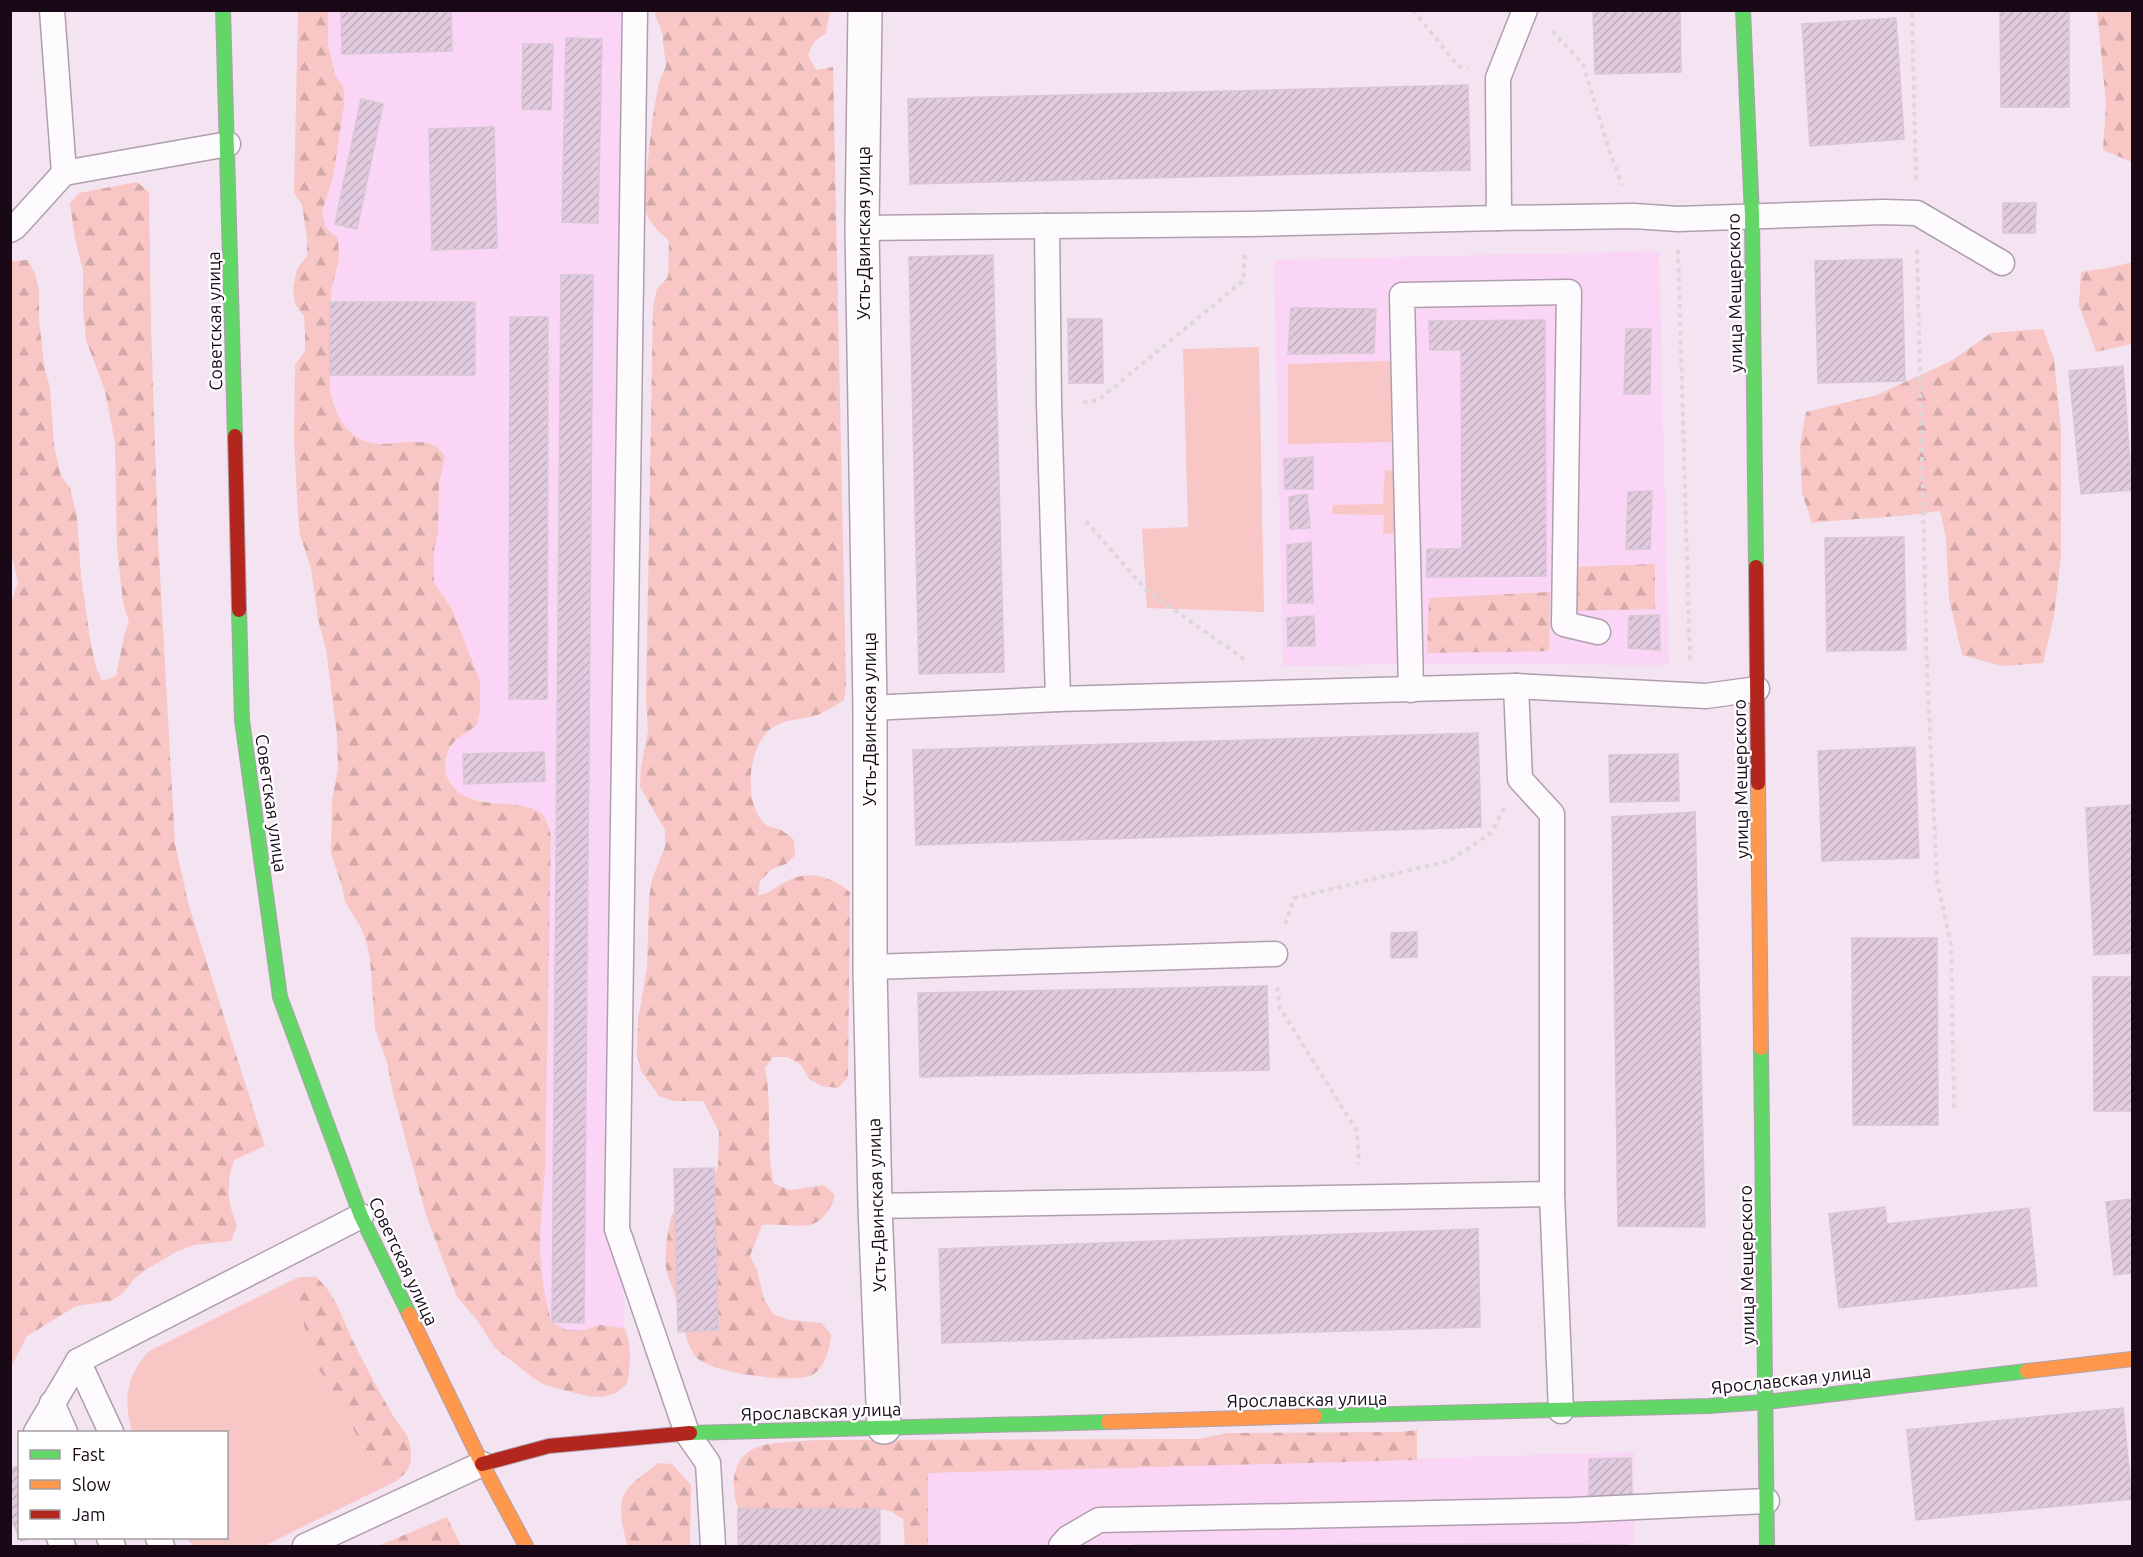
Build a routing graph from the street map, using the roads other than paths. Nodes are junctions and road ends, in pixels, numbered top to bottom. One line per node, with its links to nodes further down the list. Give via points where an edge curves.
1 (52, 10): 9 (lane)
2 (223, 10): 8 (street, Советская улица)
3 (635, 10): 36 (lane, via 617,1229)
4 (874, 10): 7 (lane)
5 (1526, 10): 11 (lane, via 1498,78)
6 (1743, 10): 10 (street, улица Мещерского)
7 (865, 11): 13 (street, Усть-Двинская улица)
8 (228, 144): 9 (lane); 26 (street, Советская улица, via 242,720 280,997)
9 (64, 173): 14 (lane)
10 (1752, 216): 11 (lane); 15 (lane, via 1917,213); 18 (street, улица Мещерского)
11 (1499, 218): 12 (lane)
12 (1047, 226): 13 (lane); 20 (lane)
13 (862, 228): 21 (street, Усть-Двинская улица)
14 (10, 230)
15 (2002, 263)
16 (1598, 632): 19 (lane, via 1564,624 1569,292 1402,295)
17 (1516, 686): 18 (lane, via 1690,696); 19 (lane); 24 (lane, via 1520,779 1552,814)
18 (1757, 689): 29 (street, улица Мещерского)
19 (1411, 690): 20 (lane)
20 (1058, 699): 21 (lane)
21 (870, 708): 23 (street, Усть-Двинская улица)
22 (1275, 954): 23 (lane)
23 (870, 966): 25 (street, Усть-Двинская улица)
24 (1552, 1194): 25 (lane); 31 (lane)
25 (875, 1206): 32 (street, Усть-Двинская улица)
26 (361, 1216): 28 (lane); 37 (street, Советская улица)
27 (2133, 1359): 29 (street, Ярославская улица)
28 (78, 1361): 30 (lane); 35 (lane)
29 (1766, 1402): 31 (street, Ярославская улица); 38 (street, улица Мещерского)
30 (52, 1403): 33 (lane); 34 (lane)
31 (1561, 1411): 32 (street, Ярославская улица)
32 (884, 1427): 36 (street, Ярославская улица)
33 (37, 1431)
34 (65, 1431)
35 (111, 1431)
36 (687, 1433): 37 (street, Ярославская улица, via 549,1446); 41 (lane, via 708,1463)
37 (482, 1464): 39 (lane); 40 (street, Советская улица)
38 (1767, 1501): 42 (lane, via 1572,1510 1099,1520); 43 (street, улица Мещерского)
39 (305, 1546)
40 (526, 1546)
41 (713, 1546)
42 (1061, 1546)
43 (1767, 1546)

